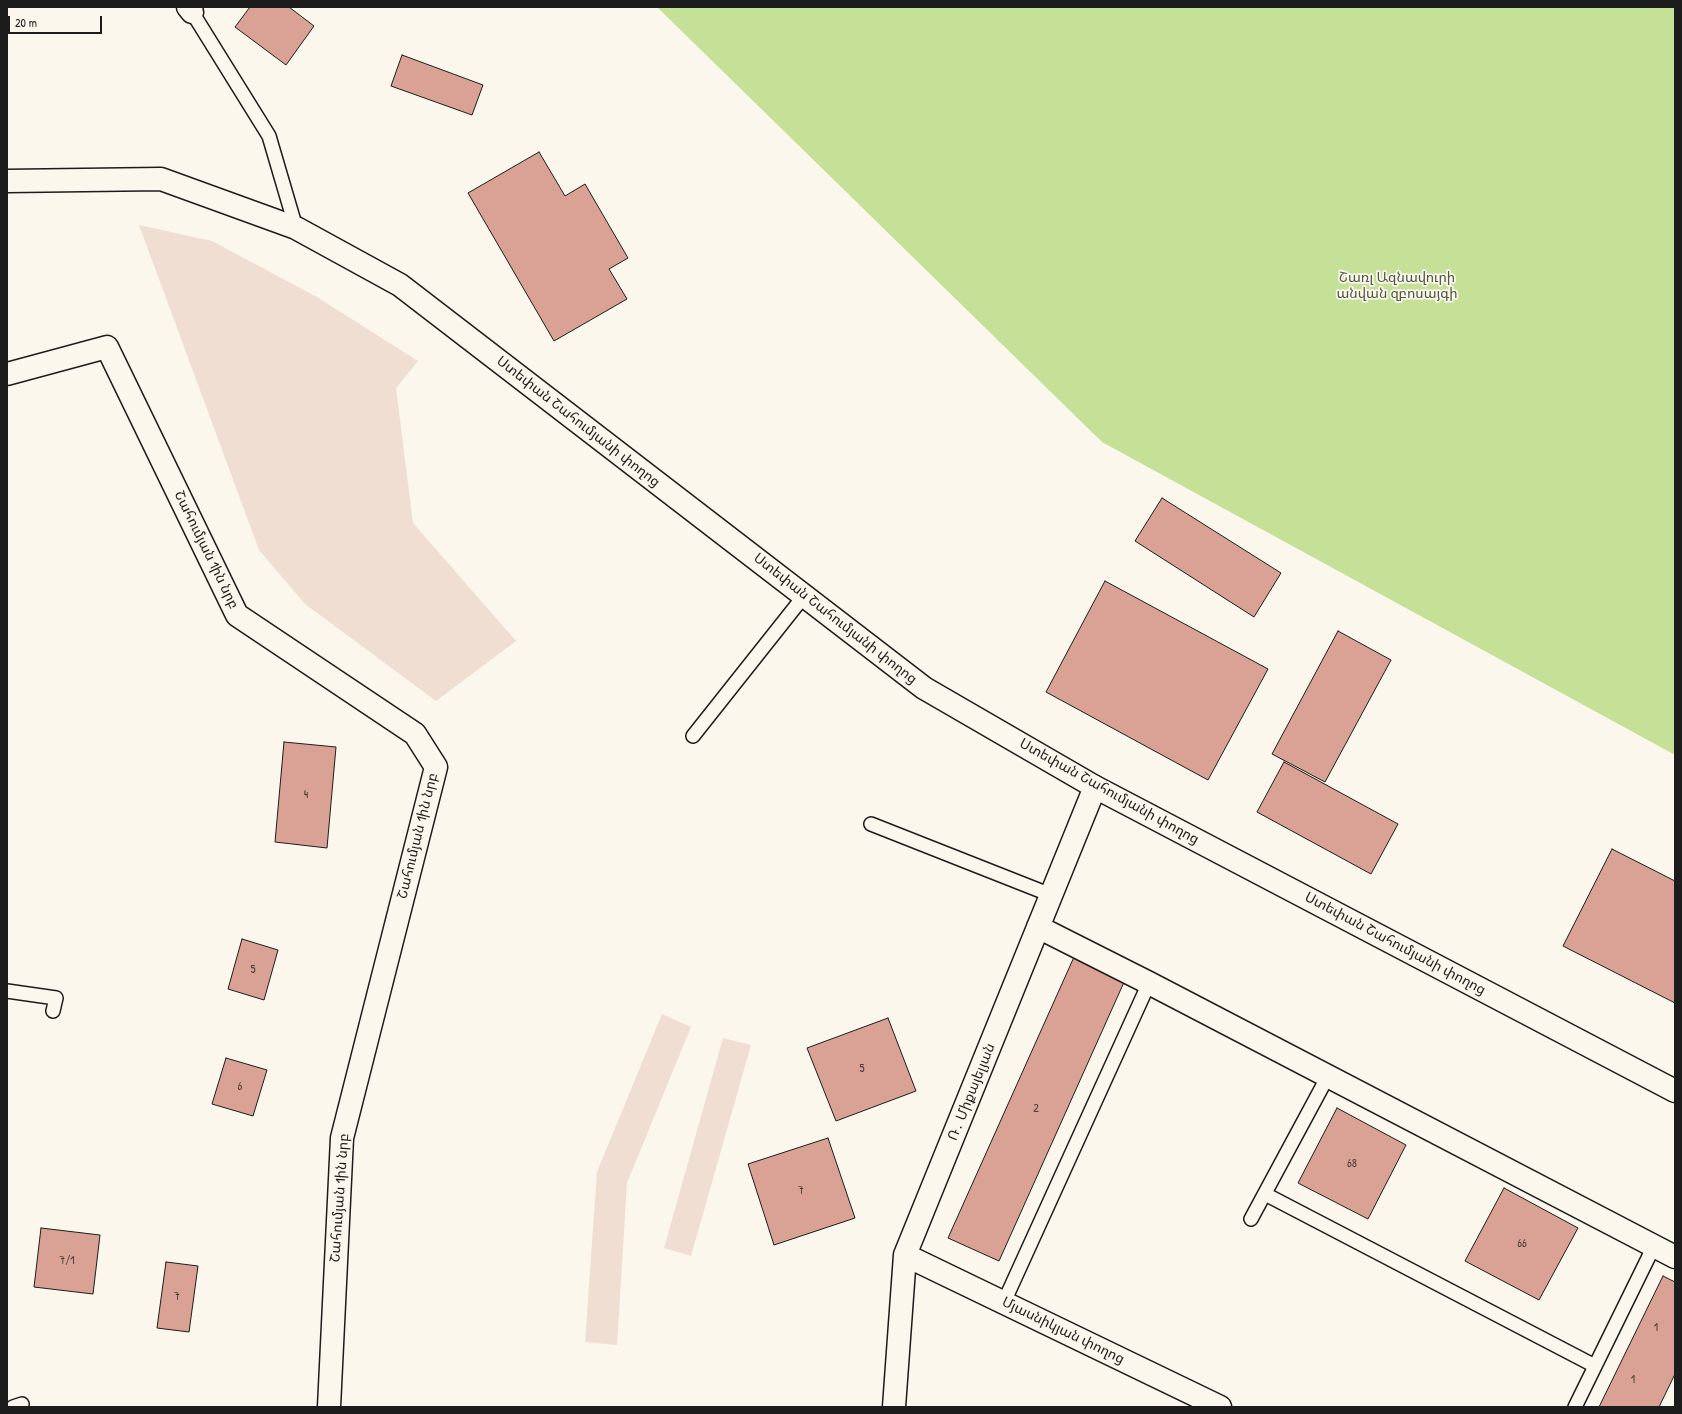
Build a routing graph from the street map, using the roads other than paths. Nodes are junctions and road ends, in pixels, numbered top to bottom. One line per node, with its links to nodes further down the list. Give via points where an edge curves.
1 (192, 9): 3 (lane, via 269,136)
2 (7, 181): 3 (street, Ստեփան Շահումյանի փողոց, via 161,180)
3 (296, 228): 5 (street, Ստեփան Շահումյանի փողոց, via 400,285)
4 (7, 374): 23 (street, Շահումյան 1ին նրբ, via 107,347 237,615 415,734 436,767 342,1138)
5 (804, 596): 6 (lane); 7 (street, Ստեփան Շահումյանի փողոց, via 924,688)
6 (692, 736)
7 (1095, 787): 9 (street, Ռ․ Միքայելյան); 15 (street, Ստեփան Շահումյանի փողոց)
8 (871, 824): 9 (lane)
9 (1051, 894): 10 (street, Ռ․ Միքայելյան)
10 (1038, 927): 11 (street); 19 (street, Ռ․ Միքայելյան)
11 (1149, 983): 14 (street); 21 (lane)
12 (7, 991): 13 (lane, via 56,998)
13 (53, 1011)
14 (1328, 1076): 16 (lane); 18 (street)
15 (1675, 1091)
16 (1265, 1194): 17 (lane); 22 (lane)
17 (1252, 1219)
18 (1654, 1246): 20 (street); 22 (lane)
19 (906, 1255): 21 (street, Մյասնիկյան փողոց); 24 (street, Ռ․ Միքայելյան)
20 (1675, 1257)
21 (1004, 1302): 25 (street, Մյասնիկյան փողոց)
22 (1595, 1366): 26 (lane)
23 (329, 1407)
24 (894, 1407)
25 (1220, 1407)
26 (1575, 1407)

